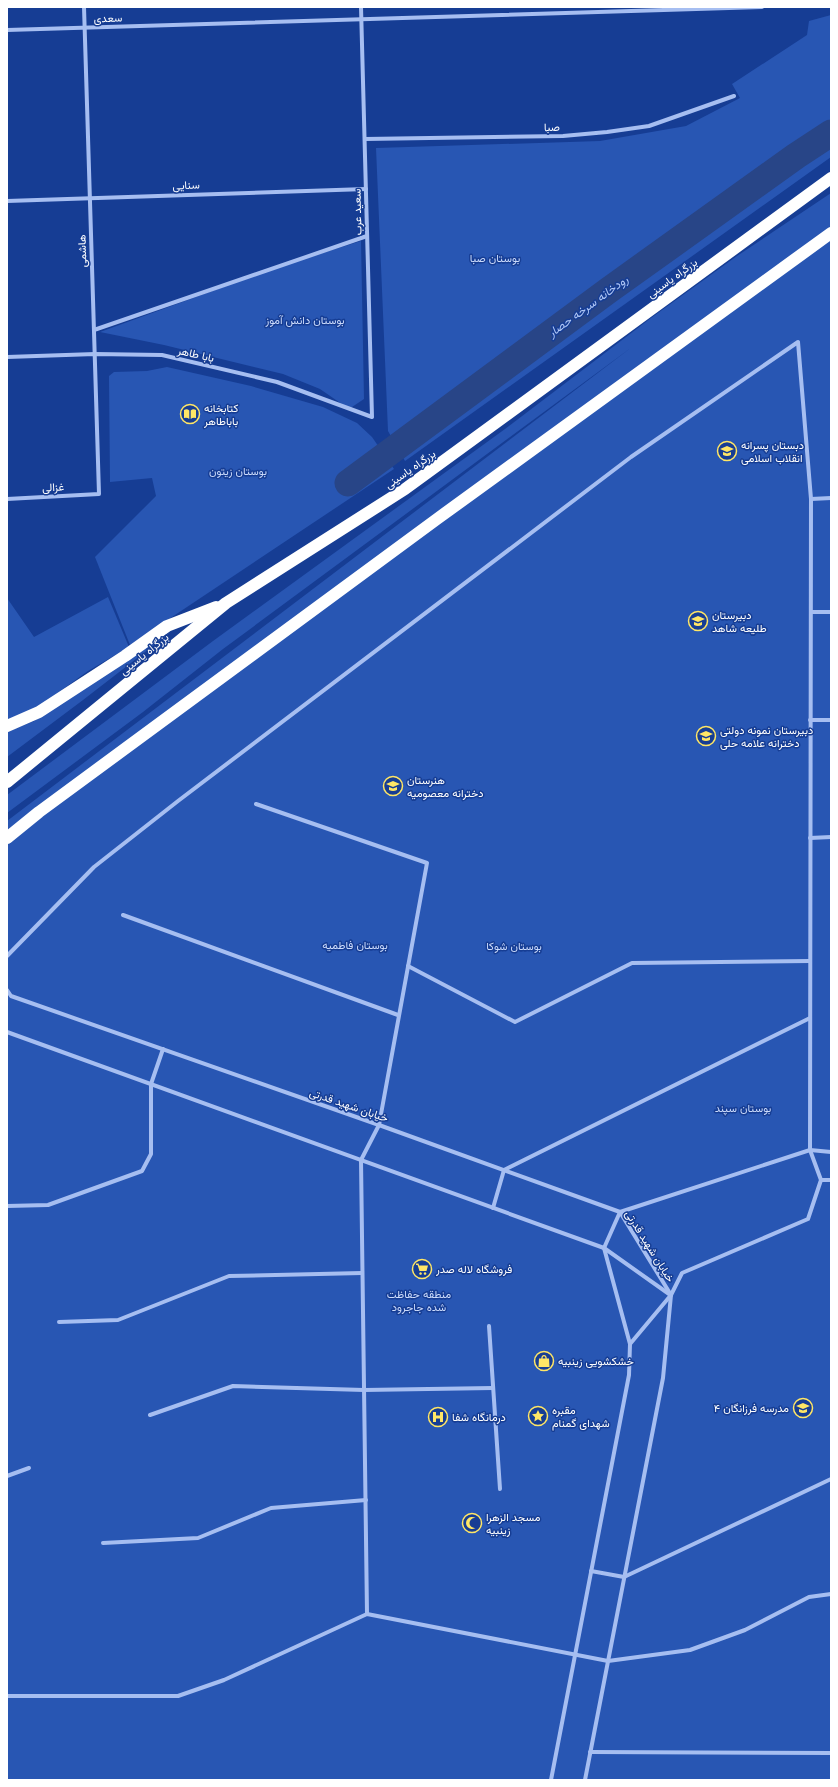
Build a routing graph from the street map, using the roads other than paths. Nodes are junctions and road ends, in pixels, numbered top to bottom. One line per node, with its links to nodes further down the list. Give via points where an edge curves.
1 (84, 7): 5 (street, هاشمی)
2 (361, 7): 4 (street, سعید عرب)
3 (762, 7): 4 (street, سعدی)
4 (361, 19): 5 (street, سعدی); 8 (street, سعید عرب)
5 (85, 27): 6 (street, سعدی); 11 (street, هاشمی)
6 (7, 30)
7 (734, 96): 8 (street, صبا, via 649,126 607,132 563,136)
8 (365, 139): 10 (street, سعید عرب)
9 (831, 178): 23 (highway, بزرگراه یاسینی, via 405,489)
10 (366, 188): 11 (street, سنایی); 14 (street, سعید عرب)
11 (90, 198): 12 (street, سنایی); 15 (street, هاشمی)
12 (7, 200)
13 (831, 233): 32 (highway, via 437,519 45,807)
14 (367, 236): 15 (street); 18 (street, سعید عرب)
15 (94, 330): 16 (street, هاشمی)
16 (95, 354): 17 (street, بابا طاهر); 18 (street, بابا طاهر, via 162,355 277,382); 19 (street, هاشمی)
17 (7, 357)
18 (372, 418)
19 (99, 494): 20 (street, غزالی)
20 (7, 498)
21 (831, 498): 22 (street)
22 (811, 499): 24 (street); 35 (street, via 798,342 632,457 178,800 94,867)
23 (226, 603): 28 (highway, via 167,626 39,712); 29 (highway, بزرگراه یاسینی)
24 (811, 612): 25 (street); 26 (street)
25 (831, 612)
26 (810, 720): 27 (street); 33 (street)
27 (831, 720)
28 (7, 726)
29 (7, 782)
30 (256, 804): 37 (street, via 427,863)
31 (831, 837): 33 (street)
32 (7, 838)
33 (810, 838): 36 (street)
34 (123, 915): 39 (street)
35 (7, 956)
36 (810, 962): 37 (street, via 632,963 515,1022); 40 (street)
37 (408, 966): 39 (street)
38 (7, 990): 42 (street, خیابان شهید قدرتی, via 11,996)
39 (398, 1015): 44 (street)
40 (810, 1018): 45 (street); 48 (street)
41 (7, 1032): 43 (street, خیابان شهید قدرتی)
42 (163, 1049): 43 (street); 44 (street, خیابان شهید قدرتی)
43 (151, 1084): 47 (street, خیابان شهید قدرتی); 51 (street, via 151,1154 142,1171 48,1205)
44 (380, 1125): 47 (street); 48 (street, خیابان شهید قدرتی)
45 (810, 1150): 46 (street); 49 (street); 53 (street)
46 (831, 1152)
47 (361, 1160): 52 (street, خیابان شهید قدرتی); 55 (street)
48 (504, 1170): 52 (street); 53 (street, خیابان شهید قدرتی)
49 (821, 1180): 50 (street); 56 (street, via 808,1219 682,1272)
50 (831, 1180)
51 (7, 1206)
52 (493, 1208): 54 (street, خیابان شهید قدرتی)
53 (620, 1212): 54 (street); 56 (street, خیابان شهید قدرتی)
54 (604, 1248): 56 (street, خیابان شهید قدرتی); 59 (street)
55 (362, 1273): 57 (street, via 229,1276 118,1320); 61 (street)
56 (671, 1295): 59 (street); 70 (street, via 663,1378)
57 (59, 1322)
58 (488, 1326): 60 (street)
59 (630, 1344): 69 (street, via 630,1375)
60 (493, 1388): 61 (street); 66 (street)
61 (364, 1390): 62 (street, via 233,1386); 67 (street)
62 (150, 1415)
63 (29, 1468): 64 (street)
64 (7, 1476)
65 (831, 1478): 70 (street)
66 (500, 1489)
67 (366, 1500): 68 (street, via 271,1508 198,1538); 72 (street)
68 (103, 1543)
69 (591, 1571): 70 (street); 73 (street)
70 (624, 1578): 74 (street)
71 (831, 1594): 74 (street, via 809,1597 745,1630 690,1650)
72 (367, 1614): 73 (street); 75 (street, via 224,1680 178,1696)
73 (575, 1654): 74 (street); 78 (street)
74 (608, 1661): 76 (street)
75 (7, 1696)
76 (590, 1752): 77 (street); 79 (street)
77 (831, 1753)
78 (550, 1780)
79 (585, 1780)

